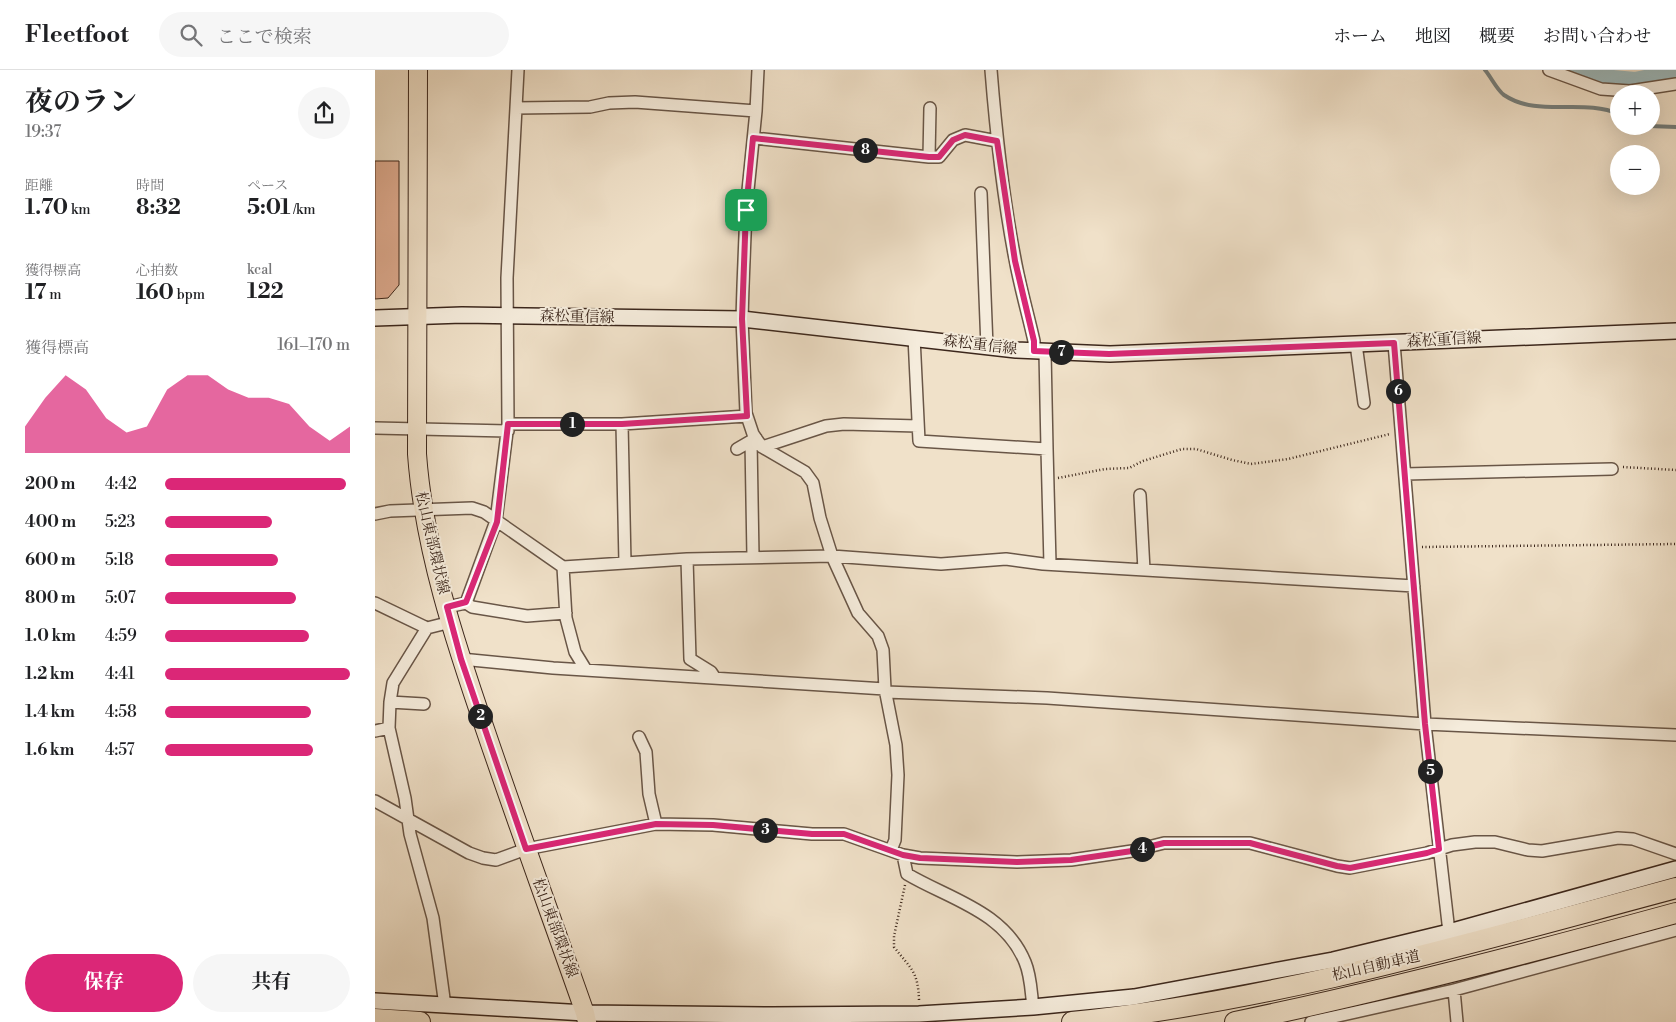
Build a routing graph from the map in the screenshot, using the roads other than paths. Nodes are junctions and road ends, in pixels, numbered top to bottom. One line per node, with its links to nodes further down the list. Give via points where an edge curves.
1 (418, 70): 15 (main road, 松山東部環状線)
2 (517, 70): 7 (street)
3 (757, 70): 9 (street)
4 (991, 70): 11 (street)
5 (1549, 70): 6 (street, via 1601,89 1630,91)
6 (1676, 84)
7 (516, 108): 9 (street, via 590,107 635,102); 14 (street)
8 (931, 108): 12 (street)
9 (756, 110): 10 (street)
10 (753, 138): 12 (street); 17 (street, via 746,210)
11 (997, 141): 12 (street, via 965,135 953,140 939,157); 23 (street, via 1013,252 1034,341)
12 (929, 157)
13 (981, 193): 22 (street)
14 (508, 316): 15 (street, 森松重信線); 17 (street, 森松重信線); 29 (street)
15 (418, 317): 16 (street, 森松重信線); 30 (main road, 松山東部環状線)
16 (375, 318)
17 (742, 319): 19 (street, 森松重信線); 25 (street)
18 (1676, 331): 20 (street, 森松重信線)
19 (914, 337): 22 (street, 森松重信線); 27 (street)
20 (1394, 343): 21 (street, 森松重信線); 35 (street)
21 (1355, 344): 23 (street, 森松重信線, via 1109,354); 24 (street)
22 (987, 347): 23 (street, 森松重信線)
23 (1040, 351): 33 (street)
24 (1364, 403)
25 (747, 416): 26 (street); 31 (street)
26 (622, 424): 29 (street); 43 (street)
27 (918, 426): 31 (street, via 844,424); 33 (street, via 919,441)
28 (375, 428): 30 (street)
29 (508, 428): 30 (street); 39 (street)
30 (417, 430): 37 (main road, 松山東部環状線, via 419,484)
31 (756, 442): 32 (street); 40 (street, via 805,472 813,483); 41 (street)
32 (737, 449)
33 (1047, 449): 44 (street)
34 (1612, 469): 35 (street)
35 (1405, 474): 47 (street)
36 (1140, 495): 46 (street)
37 (424, 510): 38 (street); 39 (street, via 472,508); 51 (main road, 松山東部環状線)
38 (375, 514)
39 (497, 521): 45 (street); 48 (street)
40 (832, 556): 41 (street); 44 (street, via 941,564 1006,559); 56 (street, via 858,613 879,636)
41 (753, 557): 42 (street)
42 (687, 559): 43 (street); 55 (street, via 690,659)
43 (625, 563): 45 (street)
44 (1050, 564): 46 (street)
45 (563, 567): 50 (street)
46 (1144, 570): 47 (street)
47 (1413, 586): 59 (street)
48 (466, 602): 50 (street, via 479,608 527,616); 51 (street)
49 (375, 603): 52 (street)
50 (566, 613): 54 (street, via 575,652)
51 (449, 614): 52 (street); 53 (main road, 松山東部環状線)
52 (427, 628): 57 (street, via 393,683)
53 (461, 659): 54 (street); 67 (main road, 松山東部環状線)
54 (586, 670): 55 (street)
55 (715, 678): 56 (street)
56 (886, 690): 59 (street); 69 (street, via 899,775 895,840)
57 (390, 702): 58 (street); 60 (street)
58 (424, 704)
59 (1425, 724): 62 (street); 68 (street)
60 (389, 728): 61 (street); 65 (street)
61 (375, 731)
62 (1676, 735)
63 (639, 736): 66 (street, via 646,752 649,794)
64 (375, 801): 65 (street)
65 (407, 818): 67 (street, via 483,858 496,860); 79 (street, via 433,918)
66 (656, 824): 67 (street); 69 (street, via 844,834)
67 (526, 849): 81 (main road, 松山東部環状線)
68 (1439, 849): 70 (street, via 1495,842 1541,852 1618,838 1633,839); 71 (street, via 1350,868 1250,843 1164,843 1071,860 1017,862); 76 (street)
69 (891, 850): 71 (street)
70 (1676, 854)
71 (903, 855): 80 (street, via 907,874 968,903 1004,932 1025,962)
72 (1676, 869): 76 (street)
73 (1676, 888): 84 (highway, 松山自動車道, via 1341,975 1230,998)
74 (1676, 913): 85 (highway, 松山自動車道, via 1355,997)
75 (1676, 930): 77 (street)
76 (1449, 932): 80 (street, via 1333,960 1201,984 1134,996)
77 (1454, 990): 86 (street); 87 (street)
78 (375, 1001): 79 (street)
79 (445, 1006): 81 (street)
80 (1033, 1007): 81 (street, via 919,1014)
81 (586, 1018)
82 (375, 1019): 83 (highway)
83 (420, 1022)
84 (1072, 1022)
85 (1235, 1022)
86 (1311, 1022)
87 (1457, 1022)

